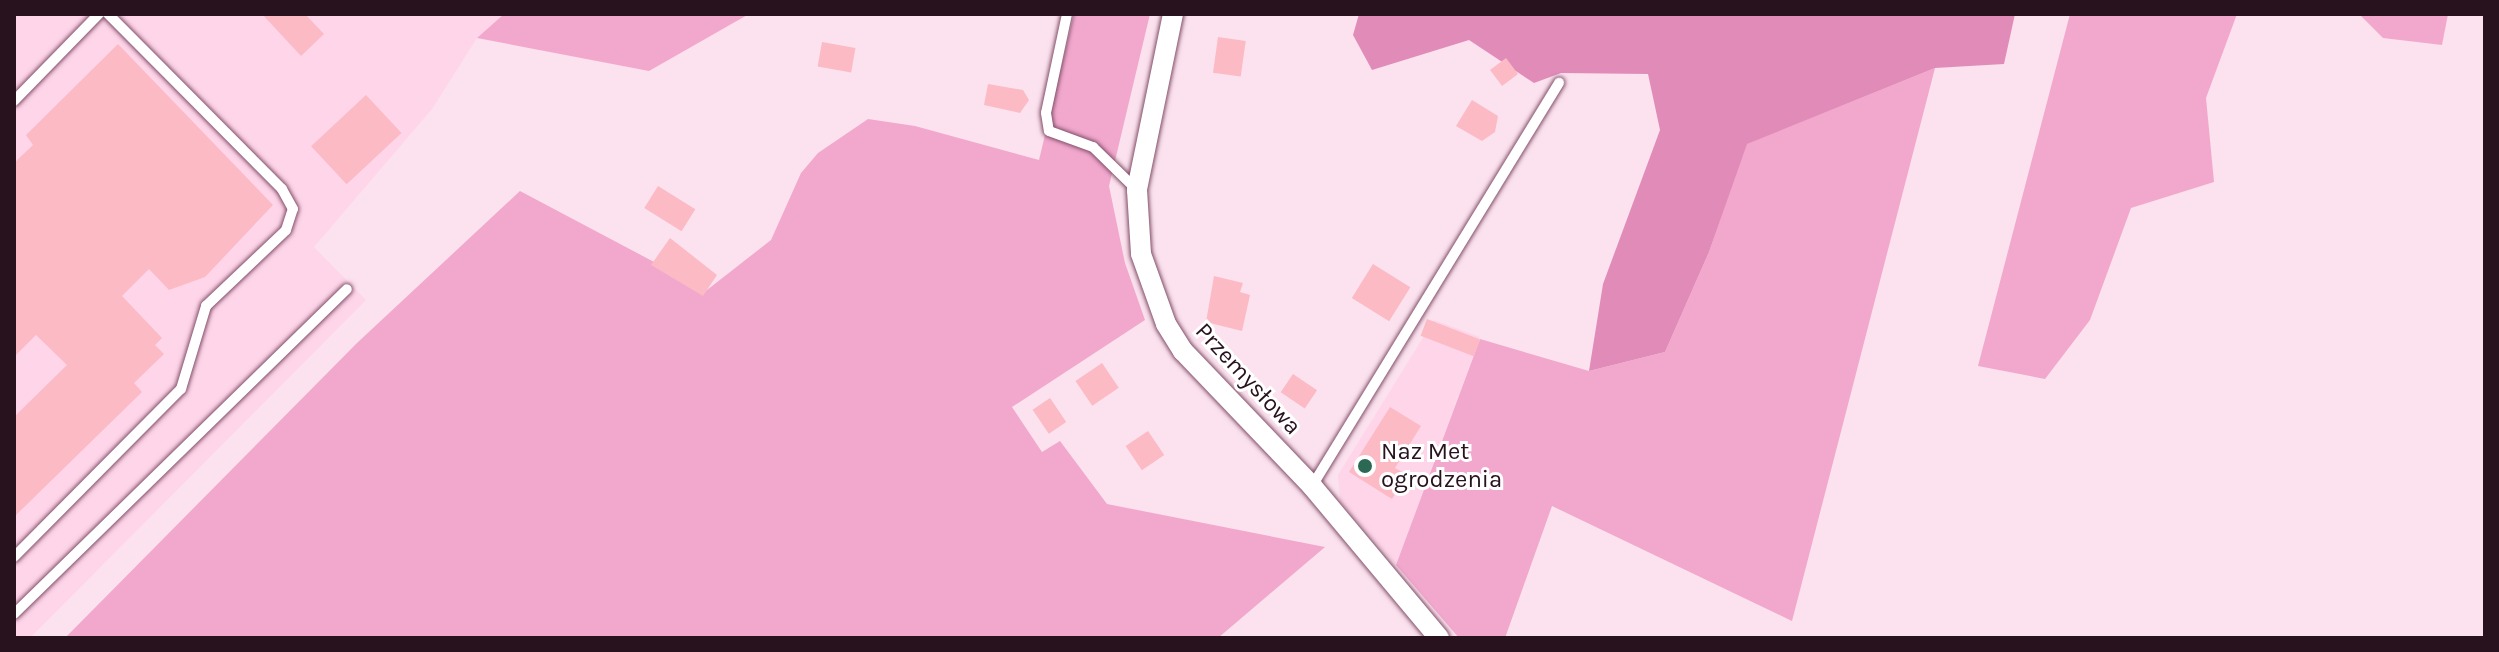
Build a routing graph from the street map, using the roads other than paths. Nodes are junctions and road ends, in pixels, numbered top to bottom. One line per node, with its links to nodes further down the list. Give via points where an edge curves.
1 (99, 14): 6 (lane)
2 (108, 14): 10 (lane, via 282,189 293,209 286,230 206,306 181,389)
3 (1067, 14): 7 (lane, via 1046,113 1049,131 1093,147)
4 (1173, 14): 7 (street, Przemysłowa)
5 (1559, 83): 9 (lane)
6 (14, 101)
7 (1137, 190): 9 (street, Przemysłowa, via 1141,254 1166,324 1190,360)
8 (347, 289): 11 (lane)
9 (1312, 486): 12 (street, Przemysłowa)
10 (14, 557)
11 (14, 614)
12 (1439, 638)

